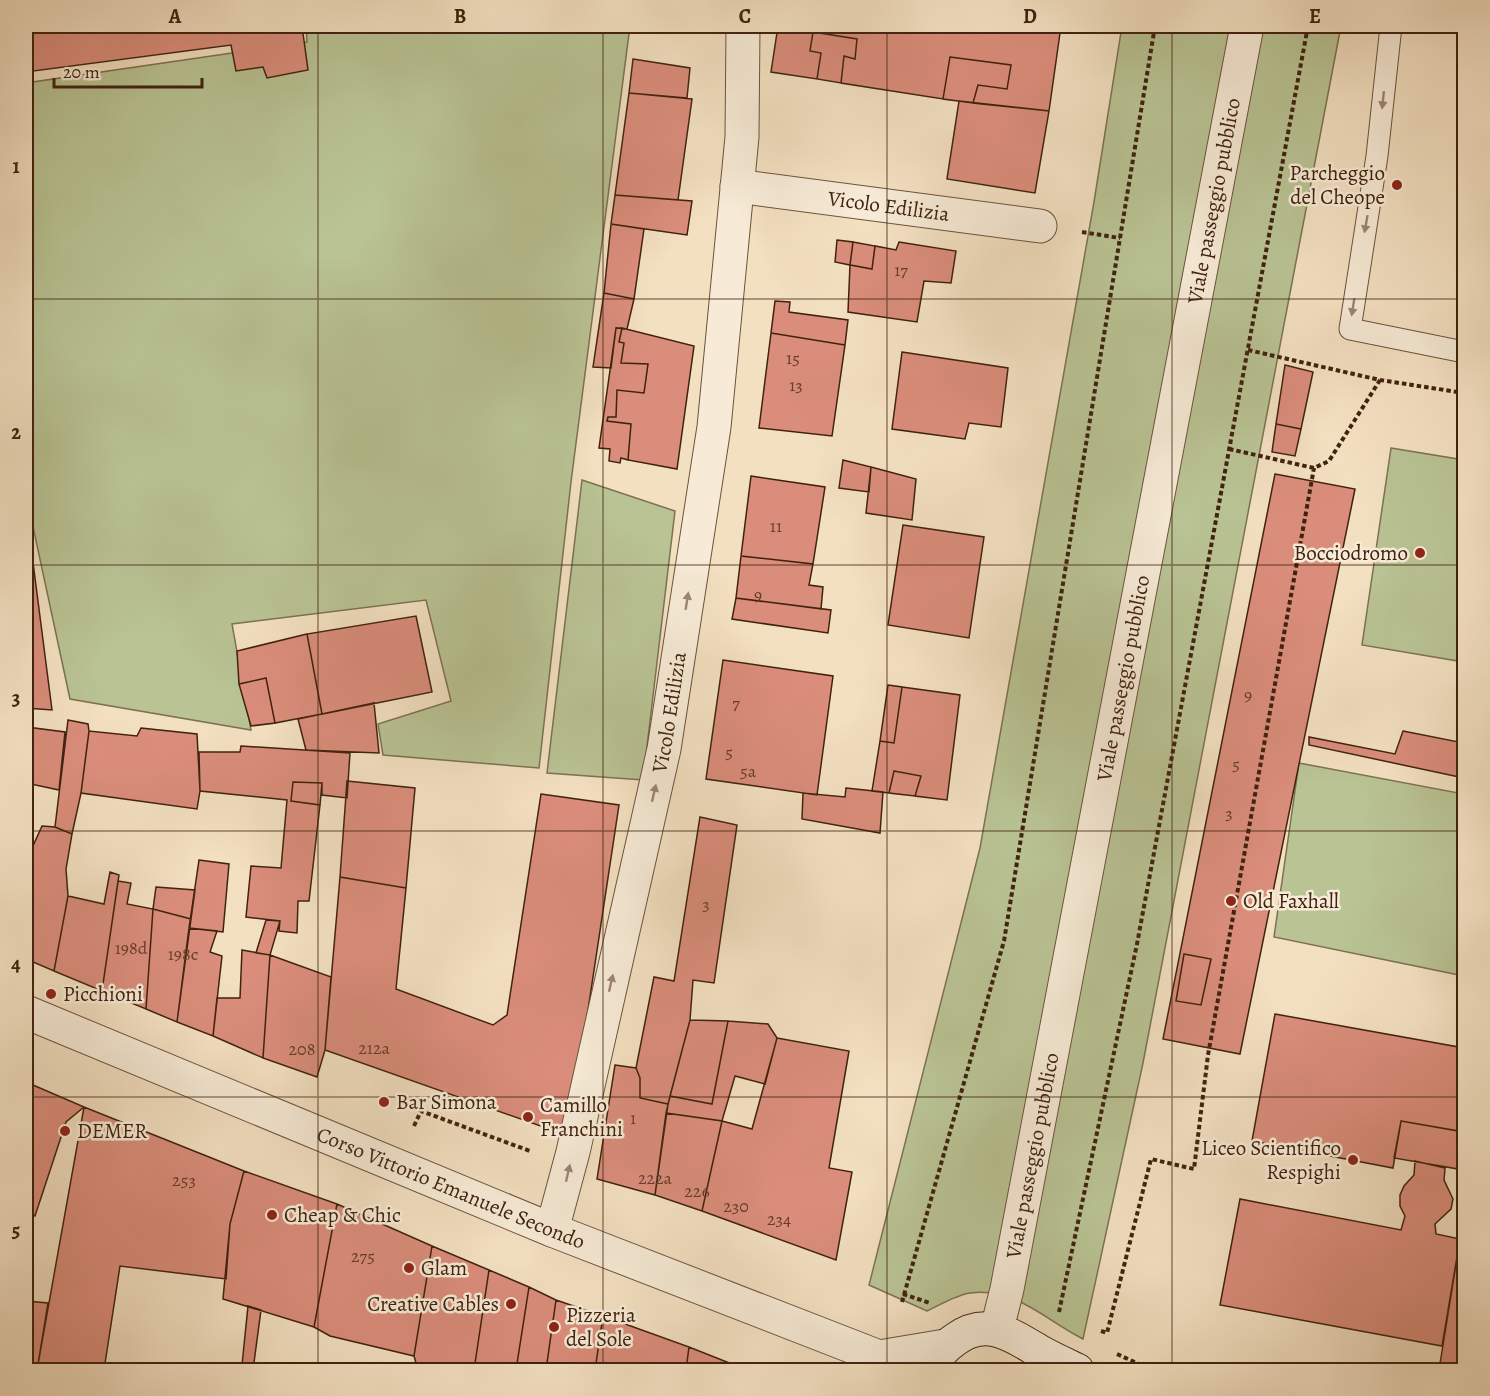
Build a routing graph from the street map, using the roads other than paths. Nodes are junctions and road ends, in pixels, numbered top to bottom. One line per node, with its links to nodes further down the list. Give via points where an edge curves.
1 (743, 26): 4 (street, Vicolo Edilizia, via 742,137)
2 (1247, 26): 9 (street, Viale passeggio pubblico)
3 (1391, 26): 6 (lane, one-way to 6, via 1377,156 1350,329)
4 (737, 186): 5 (street, Vicolo Edilizia); 8 (street, Vicolo Edilizia, one-way to 4, via 664,749 714,427)
5 (1040, 226)
6 (1464, 352)
7 (26, 1012): 8 (street, Corso Vittorio Emanuele Secondo)
8 (552, 1230): 12 (street, Corso Vittorio Emanuele Secondo)
9 (997, 1329): 10 (street, Corso Vittorio Emanuele Secondo, via 961,1335); 11 (street, via 1016,1336)
10 (938, 1358): 12 (street, Corso Vittorio Emanuele Secondo)
11 (1039, 1359): 13 (street)
12 (886, 1364)
13 (1077, 1371)

